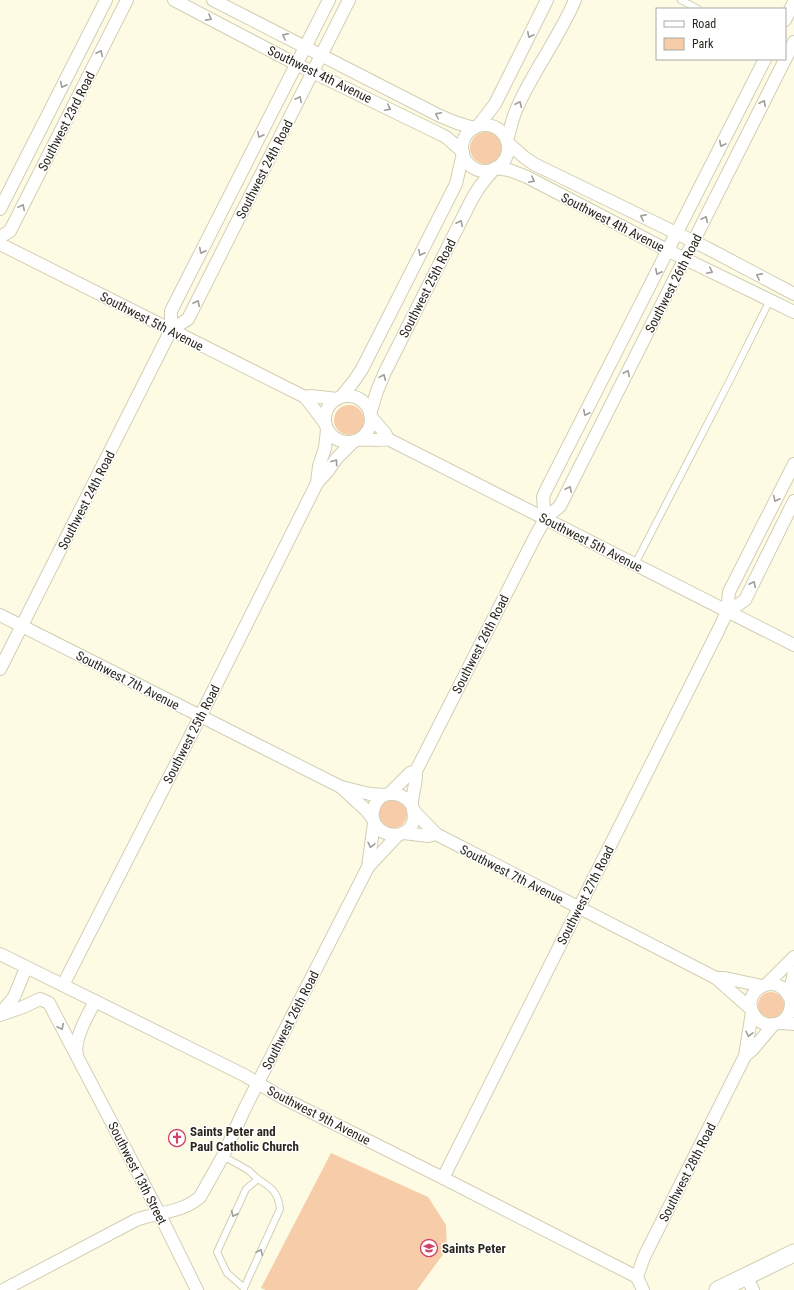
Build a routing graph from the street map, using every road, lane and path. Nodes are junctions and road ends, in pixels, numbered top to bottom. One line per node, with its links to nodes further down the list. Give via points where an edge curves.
1 (106, 0): 24 (street, Southwest 23rd Road, one-way to 24)
2 (127, 0): 26 (street, Southwest 23rd Road, one-way to 2, via 10,231)
3 (174, 0): 18 (street, Southwest 4th Avenue, one-way to 18)
4 (213, 0): 14 (street, Southwest 4th Avenue, one-way to 4)
5 (328, 0): 14 (street, Southwest 24th Road)
6 (349, 0): 15 (street, Southwest 24th Road)
7 (547, 0): 20 (street, one-way to 20, via 495,104)
8 (575, 0): 21 (street, one-way to 8, via 522,97)
9 (681, 0): 11 (lane)
10 (794, 2): 12 (street)
11 (696, 8)
12 (786, 18)
13 (794, 42): 17 (street, Southwest 26th Road)
14 (305, 46): 15 (street, Southwest 4th Avenue); 18 (street, Southwest 24th Road)
15 (321, 54): 19 (street, Southwest 24th Road); 20 (street, Southwest 4th Avenue, one-way to 15, via 456,123 440,116)
16 (764, 60): 25 (street, Southwest 26th Road, one-way to 25)
17 (788, 60): 27 (street, Southwest 26th Road, one-way to 17)
18 (296, 64): 19 (street, Southwest 4th Avenue); 34 (street, Southwest 24th Road, one-way to 34, via 171,311)
19 (313, 72): 22 (street, Southwest 4th Avenue, one-way to 22, via 446,137); 34 (street, Southwest 24th Road, one-way to 19, via 188,319)
20 (476, 127): 21 (street, via 496,127); 22 (street, via 470,130 465,138)
21 (507, 142): 23 (street, via 506,158); 25 (street, Southwest 4th Avenue, one-way to 21, via 534,164)
22 (463, 152): 23 (street, via 473,167 482,170); 36 (street, Southwest 25th Road, one-way to 36, via 456,184 362,369)
23 (495, 168): 29 (street, Southwest 4th Avenue, one-way to 29, via 527,177); 37 (street, Southwest 25th Road, one-way to 23, via 385,372 472,199)
24 (0, 209)
25 (677, 234): 27 (street, Southwest 4th Avenue); 29 (street, Southwest 26th Road)
26 (0, 237)
27 (693, 242): 30 (street, Southwest 26th Road); 31 (street, Southwest 4th Avenue, one-way to 27)
28 (0, 244): 34 (street, Southwest 5th Avenue)
29 (669, 251): 30 (street, Southwest 4th Avenue); 44 (street, Southwest 26th Road, one-way to 44, via 543,497)
30 (685, 259): 32 (street, Southwest 4th Avenue, one-way to 32); 44 (street, Southwest 26th Road, one-way to 30, via 560,506)
31 (794, 294)
32 (770, 300): 33 (street, Southwest 4th Avenue); 45 (lane)
33 (794, 312)
34 (171, 330): 35 (street, Southwest 5th Avenue); 48 (street, Southwest 24th Road)
35 (304, 398): 36 (street, Southwest 5th Avenue); 38 (street, Southwest 5th Avenue)
36 (339, 398): 37 (street, via 347,396 359,399 368,408); 38 (street, via 327,409)
37 (371, 416): 39 (street, Southwest 5th Avenue); 40 (street, via 369,428 363,437)
38 (326, 426): 40 (street, via 334,438 343,442); 42 (street, Southwest 25th Road, via 326,448 319,466)
39 (388, 439): 40 (street, Southwest 5th Avenue); 44 (street, Southwest 5th Avenue)
40 (356, 441): 42 (street, Southwest 25th Road, one-way to 40, via 336,459)
41 (794, 464): 46 (street, Southwest 27th Road, one-way to 46, via 729,592)
42 (317, 483): 51 (street, Southwest 25th Road)
43 (794, 501): 46 (street, Southwest 27th Road, one-way to 43, via 745,600)
44 (545, 519): 45 (street, Southwest 5th Avenue); 52 (street, Southwest 26th Road)
45 (635, 564): 46 (street, Southwest 5th Avenue)
46 (727, 612): 49 (street, Southwest 5th Avenue); 60 (street, Southwest 27th Road)
47 (0, 615): 48 (street, Southwest 7th Avenue)
48 (22, 626): 50 (street, Southwest 24th Road); 51 (street, Southwest 7th Avenue)
49 (794, 645)
50 (0, 669)
51 (200, 717): 53 (street, Southwest 7th Avenue); 66 (street, Southwest 25th Road)
52 (416, 770): 54 (street, Southwest 26th Road); 55 (street, Southwest 26th Road)
53 (341, 788): 54 (street, Southwest 7th Avenue, via 370,794); 56 (street, Southwest 7th Avenue, via 366,810)
54 (387, 794): 55 (street, via 403,795); 56 (street, via 376,803 373,811)
55 (413, 808): 57 (street, via 413,823); 58 (street, Southwest 7th Avenue)
56 (374, 821): 57 (street, via 377,828 387,834); 59 (street, Southwest 26th Road, one-way to 59)
57 (401, 834): 58 (street, Southwest 7th Avenue); 59 (street, Southwest 26th Road)
58 (436, 834): 60 (street, Southwest 7th Avenue)
59 (368, 867): 76 (street, Southwest 26th Road)
60 (579, 908): 65 (street, Southwest 7th Avenue); 78 (street, Southwest 27th Road)
61 (0, 954): 63 (street, Southwest 9th Avenue)
62 (794, 957): 67 (street)
63 (26, 968): 66 (street, Southwest 9th Avenue); 71 (street, via 14,997)
64 (794, 972): 69 (street)
65 (716, 978): 67 (street, Southwest 7th Avenue); 70 (street, Southwest 7th Avenue)
66 (63, 985): 68 (street, Southwest 9th Avenue)
67 (764, 985): 69 (street, via 778,985); 70 (street, via 757,989 752,998)
68 (95, 1000): 74 (street, via 78,1040); 76 (street, Southwest 9th Avenue)
69 (791, 1000): 72 (street, via 789,1014)
70 (752, 1010): 72 (street, via 761,1022); 75 (street, Southwest 28th Road, one-way to 75)
71 (0, 1014): 74 (street, Southwest 13th Street, one-way to 74, via 43,999 49,1003)
72 (777, 1024): 73 (street); 75 (street, Southwest 28th Road)
73 (794, 1024)
74 (77, 1056): 80 (street, Southwest 13th Street)
75 (745, 1056): 82 (street, Southwest 28th Road, via 644,1257)
76 (258, 1084): 77 (street, Southwest 26th Road); 78 (street, Southwest 9th Avenue)
77 (223, 1156): 79 (lane, via 248,1170); 80 (street, Southwest 26th Road, via 200,1197 179,1210)
78 (443, 1178): 82 (street, Southwest 9th Avenue)
79 (258, 1179): 84 (lane, one-way to 79, via 280,1209 272,1188); 84 (lane, one-way to 84, via 246,1189 217,1252 227,1272)
80 (159, 1213): 85 (street, Southwest 26th Road, via 136,1220); 86 (street, Southwest 13th Street)
81 (794, 1253): 83 (main road)
82 (637, 1277): 87 (street)
83 (749, 1283): 88 (main road)
84 (244, 1289)
85 (3, 1290)
86 (198, 1290)
87 (643, 1290)
88 (718, 1290)

